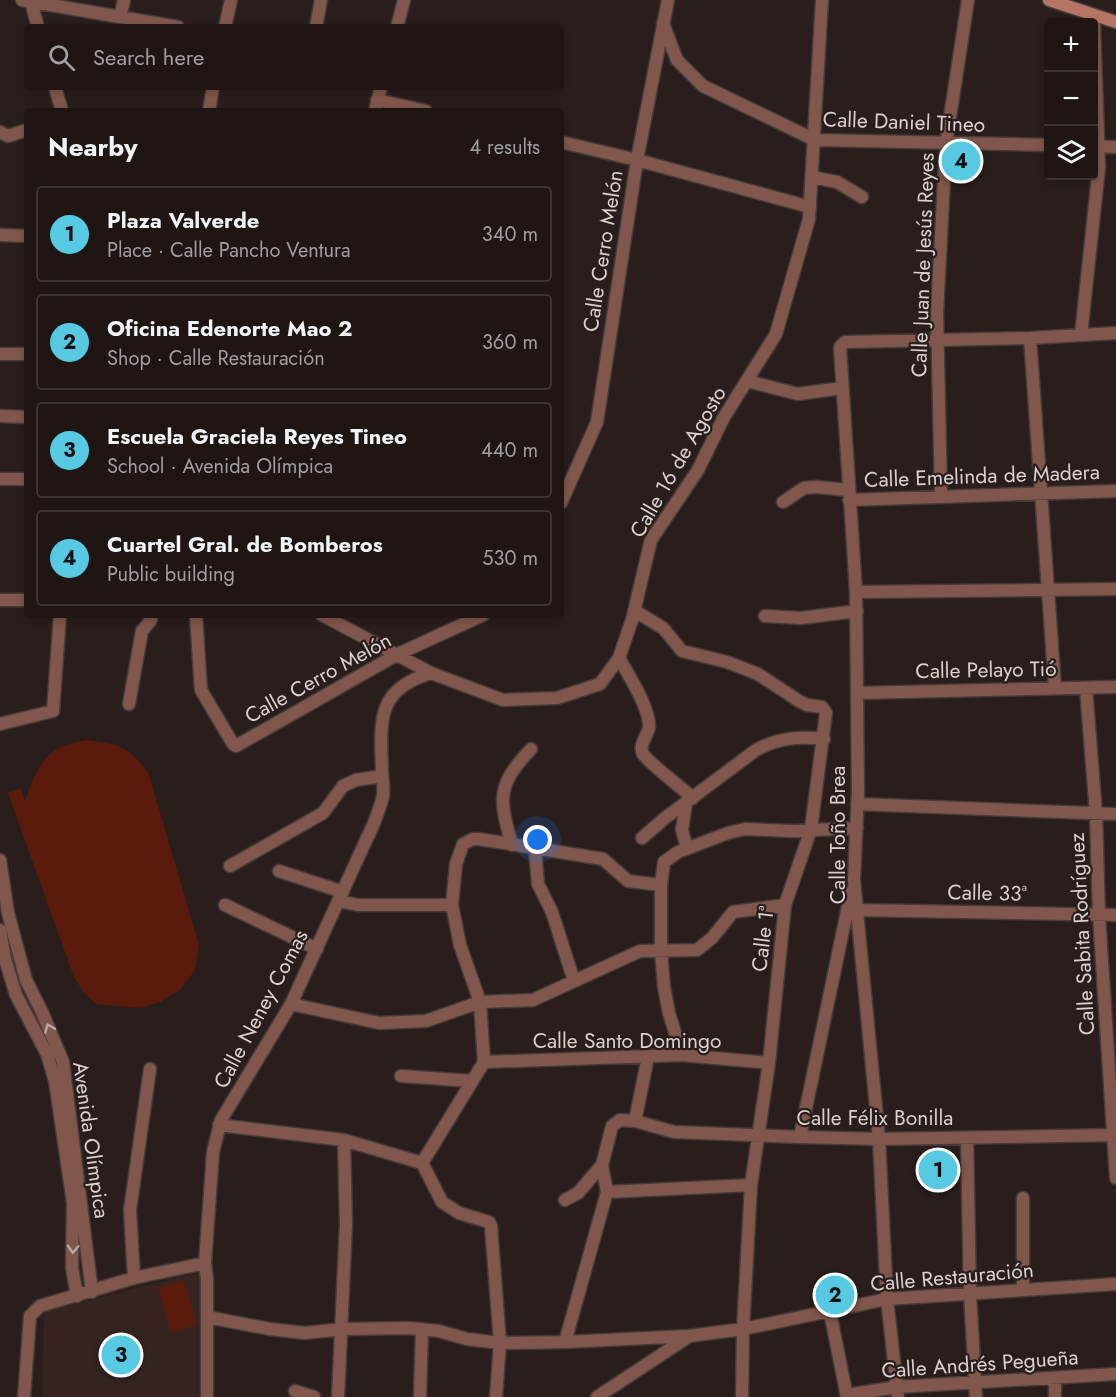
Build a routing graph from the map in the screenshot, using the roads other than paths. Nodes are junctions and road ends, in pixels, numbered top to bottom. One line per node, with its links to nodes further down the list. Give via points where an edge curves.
1 (124, 0): 10 (street)
2 (231, 0): 17 (street)
3 (321, 0): 18 (street)
4 (404, 0): 19 (street)
5 (668, 0): 14 (street, Calle Cerro Melón)
6 (822, 0): 31 (street, Calle 16 de Agosto)
7 (968, 0): 33 (street, Calle Juan de Jesús Reyes)
8 (1049, 0): 11 (main road)
9 (27, 1): 10 (street); 15 (street)
10 (120, 17): 16 (street)
11 (1089, 18)
12 (1098, 20): 13 (main road)
13 (1116, 22)
14 (663, 23): 31 (street, Calle Daniel Tineo, via 677,60 703,86); 37 (street, Calle Cerro Melón)
15 (37, 24)
16 (161, 24)
17 (226, 24)
18 (317, 24)
19 (398, 24)
20 (1094, 72): 28 (street)
21 (56, 90): 25 (street)
22 (212, 90): 26 (street)
23 (380, 90): 24 (street)
24 (376, 106): 27 (street)
25 (61, 108)
26 (210, 108)
27 (396, 108)
28 (1096, 126)
29 (24, 131): 30 (street, via 8,136)
30 (0, 132)
31 (815, 140): 33 (street, Calle Daniel Tineo); 40 (street, Calle 16 de Agosto)
32 (564, 143): 37 (street)
33 (946, 143): 34 (street, Calle Daniel Tineo); 49 (street, Calle Juan de Jesús Reyes)
34 (1044, 145)
35 (1098, 146): 36 (street)
36 (1116, 147)
37 (637, 160): 43 (street); 61 (street, Calle Cerro Melón, via 597,422)
38 (1098, 160): 39 (street)
39 (1098, 176)
40 (812, 177): 42 (street, via 837,182); 43 (street, Calle 16 de Agosto)
41 (1098, 180): 47 (street)
42 (862, 197)
43 (810, 207): 52 (street, Calle 16 de Agosto, via 776,334)
44 (0, 235): 45 (street)
45 (24, 236)
46 (1116, 333): 47 (street)
47 (1081, 335): 48 (street)
48 (1030, 338): 49 (street); 60 (street)
49 (938, 340): 53 (street, Calle Toño Brea, via 845,342 840,347); 62 (street, Calle Juan de Jesús Reyes)
50 (0, 354): 51 (street)
51 (24, 354)
52 (747, 381): 53 (street, via 798,394); 69 (street, Calle 16 de Agosto, via 698,470 651,540)
53 (842, 388): 59 (street, Calle Toño Brea)
54 (0, 416): 55 (street)
55 (24, 417)
56 (0, 479): 57 (street)
57 (24, 479)
58 (1116, 491): 60 (street, Calle Emelinda de Madera)
59 (849, 495): 62 (street, Calle Emelinda de Madera); 63 (street, Calle Emelinda de Madera, via 804,488); 66 (street, Calle Toño Brea)
60 (1040, 495): 62 (street, Calle Emelinda de Madera); 64 (street)
61 (564, 496)
62 (941, 497)
63 (783, 502)
64 (1048, 589): 65 (street); 66 (street); 81 (street)
65 (1116, 589)
66 (856, 592): 70 (street, Calle Toño Brea)
67 (0, 600): 68 (street)
68 (24, 600)
69 (635, 610): 78 (street, Calle 16 de Agosto); 86 (street, Calle 1ª, via 663,628 682,651 758,674 799,701 825,708)
70 (856, 611): 71 (street, via 801,618); 83 (street, Calle Toño Brea)
71 (765, 616)
72 (60, 618): 85 (street, via 53,711)
73 (151, 618): 84 (street, via 142,631)
74 (196, 618): 77 (street, Calle Cerro Melón, via 201,690 236,746)
75 (328, 618): 77 (street, Calle 16 de Agosto)
76 (476, 618): 77 (street, Calle Cerro Melón)
77 (398, 654): 79 (street, Calle 16 de Agosto)
78 (619, 658): 79 (street, Calle 16 de Agosto, via 600,684 557,698 503,700); 89 (street, via 647,717 644,756)
79 (431, 673): 88 (street, Calle Neney Comas, via 411,679 388,701 383,717)
80 (1116, 687): 82 (street, Calle Pelayo Tió)
81 (1055, 688): 82 (street, Calle Pelayo Tió); 83 (street, Calle Pelayo Tió)
82 (1086, 688): 91 (street, Calle Sabita Rodríguez)
83 (857, 693): 90 (street, Calle Toño Brea)
84 (129, 704)
85 (0, 724)
86 (824, 739): 89 (street, via 802,736 768,744); 94 (street, Calle 1ª)
87 (531, 749): 96 (street, via 505,783 503,803)
88 (382, 776): 100 (street, via 343,786 323,813); 104 (street, Calle Neney Comas, via 383,796 377,814)
89 (689, 800): 95 (street); 97 (street, via 682,830)
90 (857, 804): 91 (street); 93 (street, Calle Toño Brea)
91 (1096, 814): 92 (street); 109 (street, Calle Sabita Rodríguez)
92 (1116, 814)
93 (856, 828): 94 (street); 102 (street, Calle Toño Brea)
94 (811, 829): 97 (street, via 745,829); 107 (street, Calle 1ª)
95 (642, 838)
96 (512, 845): 98 (street); 106 (street, via 473,839 463,844 456,864)
97 (687, 848): 103 (street, via 664,862)
98 (535, 849): 103 (street, via 603,859 628,881); 114 (street, via 538,884 552,912)
99 (0, 860): 143 (street, Avenida Olímpica, one-way to 99, via 63,1062 26,980 8,913)
100 (230, 866)
101 (279, 871): 104 (street)
102 (854, 880): 108 (street, Calle Toño Brea); 128 (street)
103 (661, 885): 113 (street)
104 (341, 896): 106 (street, via 358,905); 112 (street, Calle Neney Comas)
105 (225, 905): 112 (street)
106 (452, 905): 115 (street, via 460,945)
107 (785, 905): 113 (street, via 733,912 697,950); 120 (street, Calle 1ª)
108 (857, 910): 109 (street, Calle 33ª); 130 (street, Calle Toño Brea)
109 (1099, 915): 110 (street, Calle 33ª); 126 (street, Calle Sabita Rodríguez)
110 (1116, 915)
111 (0, 930): 145 (street, one-way to 145, via 16,994 47,1054 55,1081 73,1203 72,1268)
112 (317, 949): 116 (street, Calle Neney Comas)
113 (661, 951): 114 (street, via 640,951); 117 (street, via 667,1004)
114 (574, 981): 115 (street, via 533,1000)
115 (480, 1002): 116 (street, via 426,1021 379,1023); 119 (street)
116 (291, 1004): 125 (street, Calle Neney Comas)
117 (682, 1056): 118 (street, Calle Santo Domingo); 120 (street, Calle Santo Domingo)
118 (648, 1057): 119 (street, Calle Santo Domingo); 124 (street)
119 (484, 1062): 123 (street)
120 (769, 1063): 127 (street, Calle 1ª)
121 (150, 1069): 140 (street, via 130,1210)
122 (401, 1076): 123 (street)
123 (472, 1081): 132 (street)
124 (635, 1121): 127 (street, Calle Félix Bonilla, via 674,1132); 133 (street, via 614,1123)
125 (219, 1125): 131 (street); 139 (street, Calle Neney Comas, via 213,1152)
126 (1115, 1135): 129 (street, Calle Félix Bonilla); 134 (street, Calle Sabita Rodríguez)
127 (759, 1136): 128 (street, Calle Félix Bonilla); 135 (street, Calle 1ª)
128 (800, 1137): 130 (street, Calle Félix Bonilla)
129 (966, 1138): 130 (street, Calle Félix Bonilla); 144 (street)
130 (879, 1139): 146 (street, Calle Toño Brea)
131 (344, 1140): 132 (street); 149 (street)
132 (422, 1163): 153 (street, via 442,1202 459,1213 486,1220 491,1226)
133 (602, 1165): 136 (street); 138 (street, via 578,1193)
134 (1116, 1178)
135 (751, 1185): 136 (street); 151 (street, Calle 1ª)
136 (607, 1192): 154 (street)
137 (1023, 1198): 142 (street)
138 (565, 1200)
139 (205, 1263): 140 (street); 148 (street, Calle Neney Comas)
140 (134, 1278): 143 (street)
141 (1116, 1284): 142 (street, Calle Restauración)
142 (1023, 1290): 144 (street, Calle Restauración)
143 (92, 1292): 145 (street)
144 (970, 1294): 146 (street, Calle Restauración); 157 (street)
145 (77, 1296): 162 (street, via 40,1306 30,1316)
146 (887, 1299): 147 (street, Calle Restauración); 159 (street, Calle Toño Brea)
147 (830, 1312): 151 (street, Calle Restauración); 161 (street)
148 (207, 1317): 149 (street, via 305,1333); 163 (street, Calle Neney Comas)
149 (342, 1329): 150 (street); 165 (street)
150 (422, 1329): 153 (street); 166 (street)
151 (743, 1329): 152 (street, Calle Restauración); 168 (street, Calle 1ª)
152 (689, 1336): 154 (street); 160 (street, Calle Restauración)
153 (500, 1342): 154 (street); 167 (street)
154 (565, 1342)
155 (1116, 1374): 156 (street, Calle Andrés Pegueña)
156 (1055, 1378): 157 (street, Calle Andrés Pegueña); 170 (street)
157 (976, 1383): 159 (street, Calle Andrés Pegueña); 169 (street)
158 (295, 1391): 164 (street)
159 (898, 1392): 161 (street, Calle Andrés Pegueña)
160 (600, 1396)
161 (847, 1396)
162 (24, 1397)
163 (207, 1397)
164 (314, 1397)
165 (338, 1397)
166 (420, 1397)
167 (496, 1397)
168 (742, 1397)
169 (976, 1397)
170 (1055, 1397)

